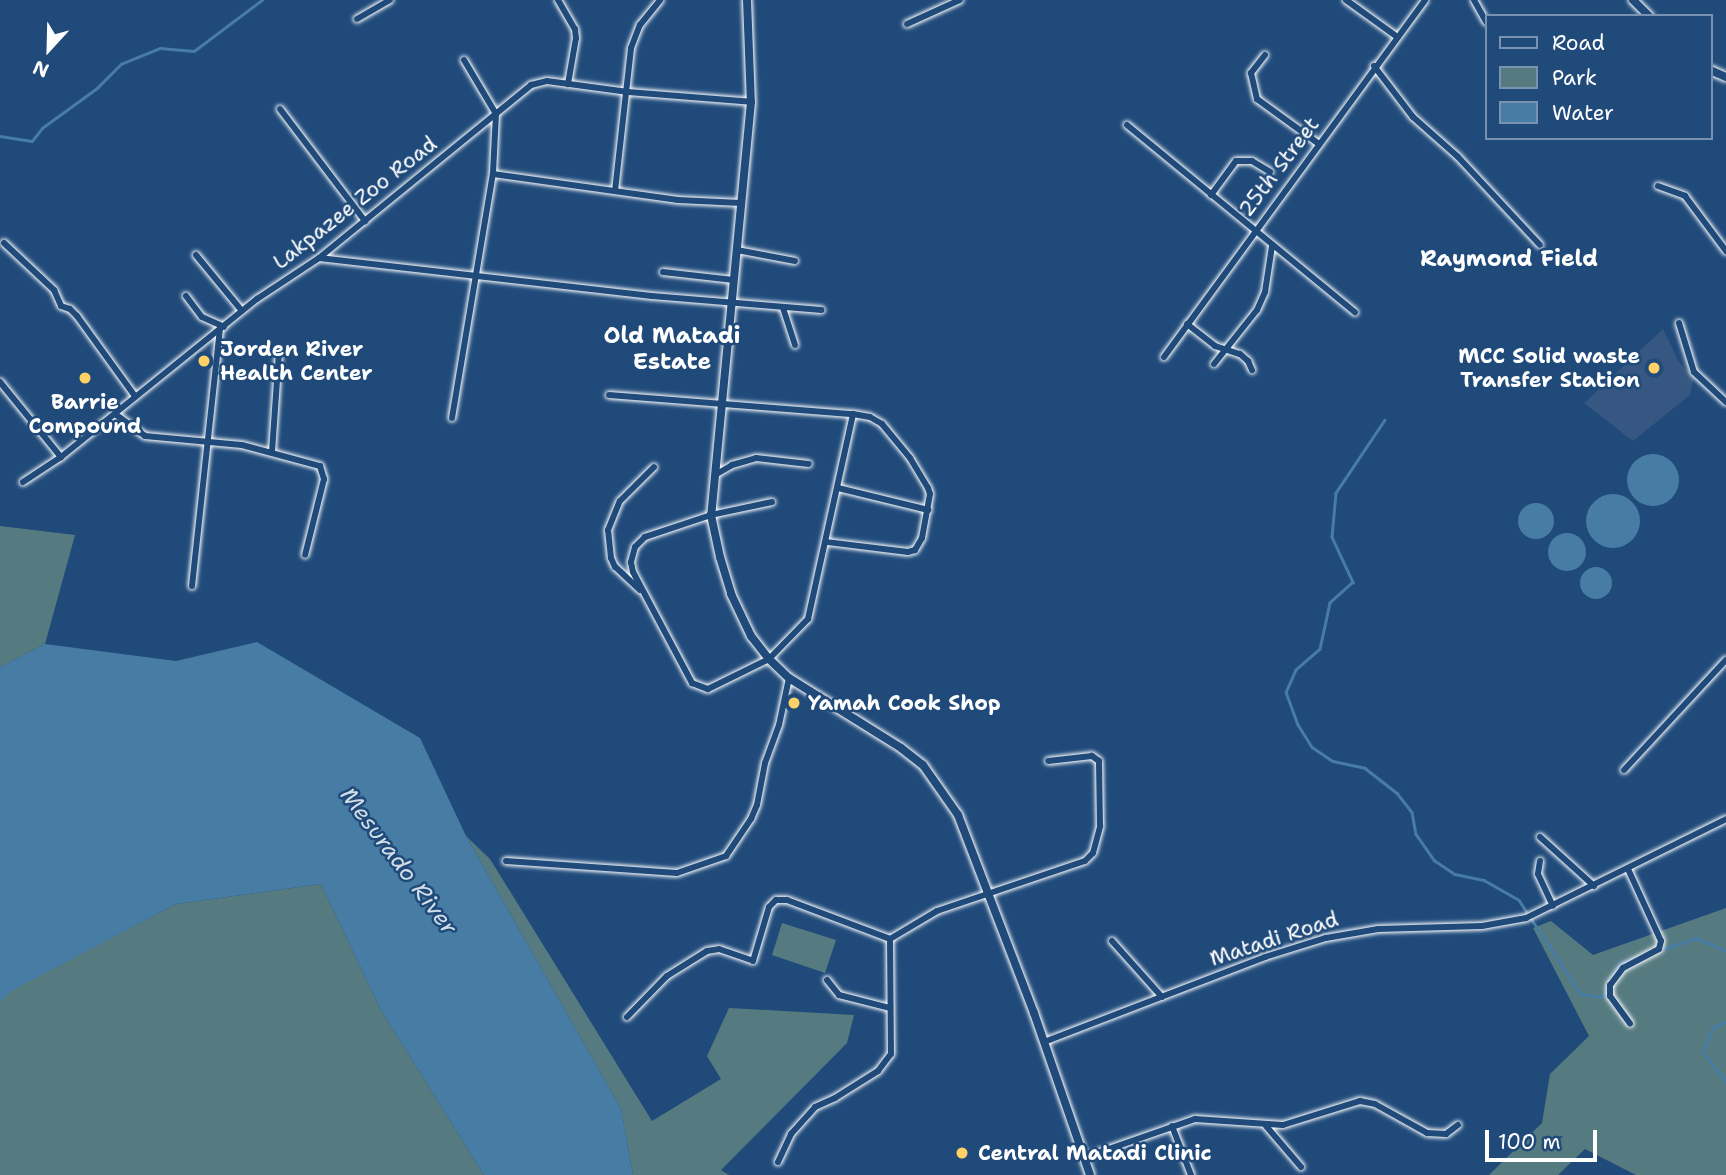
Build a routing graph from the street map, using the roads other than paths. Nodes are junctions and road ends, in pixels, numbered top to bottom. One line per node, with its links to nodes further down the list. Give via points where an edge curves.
1 (390, 0): 12 (street)
2 (558, 0): 18 (street, via 575,29)
3 (660, 0): 19 (street, via 634,36)
4 (747, 0): 20 (street)
5 (960, 0): 13 (street)
6 (1346, 0): 14 (street)
7 (1425, 0): 14 (street, 25th Street)
8 (1474, 0): 11 (street)
9 (1633, 0): 10 (street)
10 (1647, 14)
11 (1484, 18)
12 (357, 19)
13 (907, 24)
14 (1396, 36): 17 (street, 25th Street)
15 (1265, 55): 24 (street, via 1251,73 1256,99)
16 (464, 60): 22 (street)
17 (1374, 66): 24 (street, 25th Street); 34 (street, via 1413,117 1458,157)
18 (568, 84): 19 (street, Lakpazee Zoo Road); 22 (street, Lakpazee Zoo Road, via 539,81)
19 (628, 92): 20 (street, Lakpazee Zoo Road); 28 (street)
20 (751, 102): 30 (street)
21 (280, 109): 31 (street)
22 (496, 114): 26 (street); 31 (street, Lakpazee Zoo Road)
23 (1128, 125): 29 (street)
24 (1319, 144): 32 (street, 25th Street)
25 (1270, 172): 29 (street, via 1252,161 1236,161)
26 (492, 174): 28 (street); 42 (street)
27 (1658, 186): 37 (street, via 1685,197)
28 (615, 191): 30 (street)
29 (1211, 195): 32 (street)
30 (741, 203): 36 (street)
31 (365, 221): 39 (street, Lakpazee Zoo Road)
32 (1254, 230): 35 (street); 51 (street, 25th Street)
33 (4, 243): 61 (street, via 54,290 61,306 76,316)
34 (1540, 245)
35 (1272, 246): 49 (street); 54 (street, via 1265,292 1257,310)
36 (737, 250): 40 (street); 43 (street)
37 (1726, 251)
38 (196, 254): 48 (street)
39 (319, 258): 42 (street); 48 (street, Lakpazee Zoo Road)
40 (795, 261)
41 (663, 272): 43 (street)
42 (478, 277): 45 (street); 66 (street)
43 (734, 280): 45 (street)
44 (186, 296): 52 (street, via 202,317)
45 (733, 303): 46 (street); 63 (street)
46 (783, 308): 47 (street); 53 (street)
47 (821, 310)
48 (242, 311): 52 (street, Lakpazee Zoo Road)
49 (1355, 312)
50 (1679, 323): 62 (street, via 1694,372)
51 (1187, 324): 54 (street); 56 (street, 25th Street)
52 (222, 329): 61 (street, Lakpazee Zoo Road); 67 (street)
53 (795, 345)
54 (1226, 349): 57 (street); 58 (street, via 1248,361)
55 (279, 351): 68 (street)
56 (1164, 357)
57 (1214, 364)
58 (1252, 370)
59 (0, 382): 69 (street)
60 (609, 395): 63 (street)
61 (135, 396): 64 (street, Lakpazee Zoo Road)
62 (1726, 402)
63 (721, 406): 65 (street); 72 (street)
64 (115, 414): 67 (street, via 145,436); 69 (street, Lakpazee Zoo Road)
65 (853, 414): 74 (street); 76 (street, via 877,420 911,458 930,494)
66 (452, 418)
67 (207, 441): 68 (street); 80 (street)
68 (272, 452): 79 (street, via 320,466 324,474)
69 (61, 457): 73 (street, Lakpazee Zoo Road)
70 (809, 464): 72 (street, via 756,458)
71 (654, 467): 81 (street, via 620,501 608,530 615,567)
72 (715, 475): 77 (street)
73 (23, 482)
74 (838, 488): 76 (street); 78 (street)
75 (772, 502): 77 (street)
76 (928, 510): 78 (street, via 919,545 908,552)
77 (712, 515): 81 (street, via 640,542 631,562); 82 (street, via 731,594 751,636)
78 (826, 542): 82 (street, via 808,619)
79 (305, 555)
80 (192, 586)
81 (643, 592): 82 (street, via 697,686 714,687)
82 (769, 659): 84 (street)
83 (1726, 660): 86 (street)
84 (789, 678): 89 (street, via 757,805 726,856 677,873); 93 (street, via 923,765 958,815)
85 (1048, 761): 93 (street, via 1092,756 1100,761 1100,826 1093,853 1085,861)
86 (1624, 770)
87 (1726, 819): 91 (street)
88 (1540, 837): 92 (street)
89 (506, 861)
90 (1541, 861): 94 (street, via 1538,874)
91 (1628, 869): 92 (street); 101 (street, via 1661,941 1659,949 1623,968 1610,985 1610,996)
92 (1594, 886): 94 (street)
93 (989, 895): 95 (street, via 927,916); 102 (street)
94 (1553, 906): 98 (street, Matadi Road, via 1526,918 1482,926 1378,929 1326,938)
95 (891, 940): 99 (street); 100 (street, via 787,900 776,900 769,908 753,961 719,949 707,951 667,976)
96 (1112, 942): 98 (street)
97 (827, 980): 99 (street, via 839,995)
98 (1162, 996): 102 (street, Matadi Road)
99 (890, 1008): 107 (street, via 892,1048 883,1066 814,1107 791,1134)
100 (627, 1017)
101 (1630, 1024)
102 (1044, 1042): 106 (street)
103 (1458, 1125): 105 (street, via 1446,1134 1427,1133 1375,1104 1360,1101)
104 (1172, 1126): 105 (street, via 1195,1119 1221,1119); 106 (street); 110 (street)
105 (1266, 1126): 108 (street)
106 (1083, 1158): 109 (street)
107 (778, 1162)
108 (1301, 1167)
109 (1090, 1175)
110 (1191, 1175)

